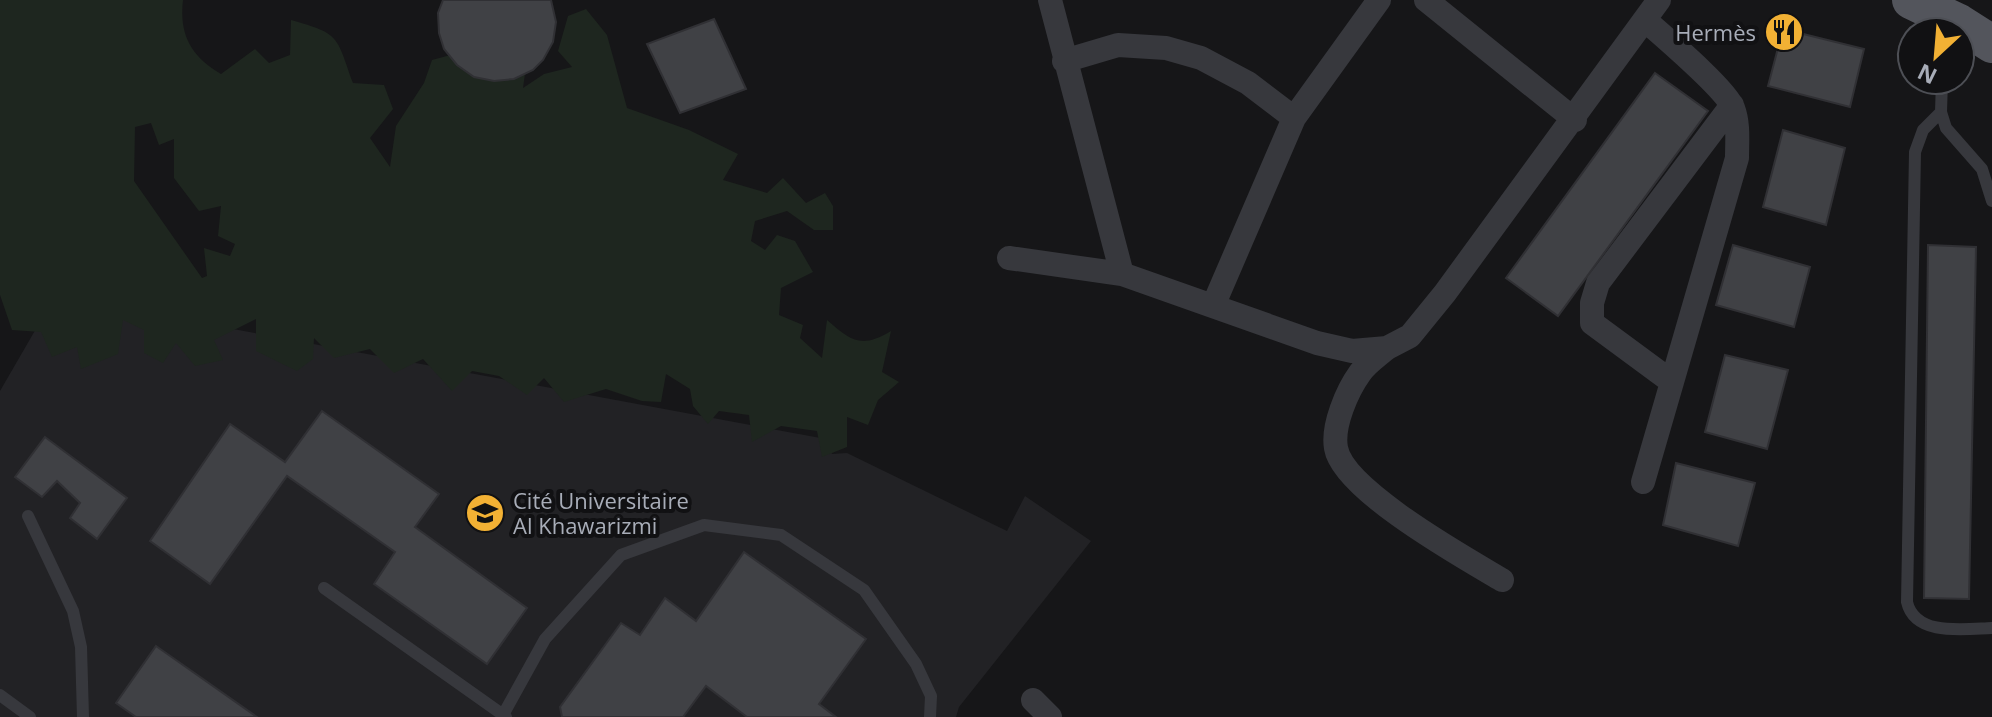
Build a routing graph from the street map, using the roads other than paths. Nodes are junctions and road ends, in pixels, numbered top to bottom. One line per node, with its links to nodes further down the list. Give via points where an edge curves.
1 (1050, 0): 7 (street)
2 (1379, 0): 11 (street)
3 (1426, 0): 12 (street)
4 (1911, 0): 6 (main road)
5 (1652, 10): 9 (street); 12 (street)
6 (1935, 16)
7 (1064, 61): 11 (street, via 1118,45 1166,48 1236,76); 15 (street)
8 (1942, 96): 10 (lane)
9 (1732, 105): 18 (street, via 1737,158); 18 (street, via 1598,283 1592,303 1592,323)
10 (1941, 112): 13 (lane, via 1946,128 1982,169); 23 (lane, via 1923,130 1915,152 1907,602 1914,616 1929,626)
11 (1294, 118): 16 (street)
12 (1575, 120): 17 (street, via 1410,336)
13 (1992, 201)
14 (1009, 258): 15 (street)
15 (1122, 274): 16 (street)
16 (1213, 306): 17 (street, via 1329,346 1352,351)
17 (1387, 348): 21 (street, via 1361,372 1349,393 1336,431 1344,467 1395,514)
18 (1672, 382): 19 (street)
19 (1643, 482)
20 (28, 516): 27 (lane, via 73,611 81,647)
21 (1502, 580)
22 (324, 588): 25 (lane)
23 (1992, 628)
24 (0, 695): 26 (lane)
25 (504, 716): 28 (lane, via 545,639 621,555 704,525 781,535 864,590 916,664 931,696)
26 (30, 717)
27 (83, 717)
28 (930, 717)

